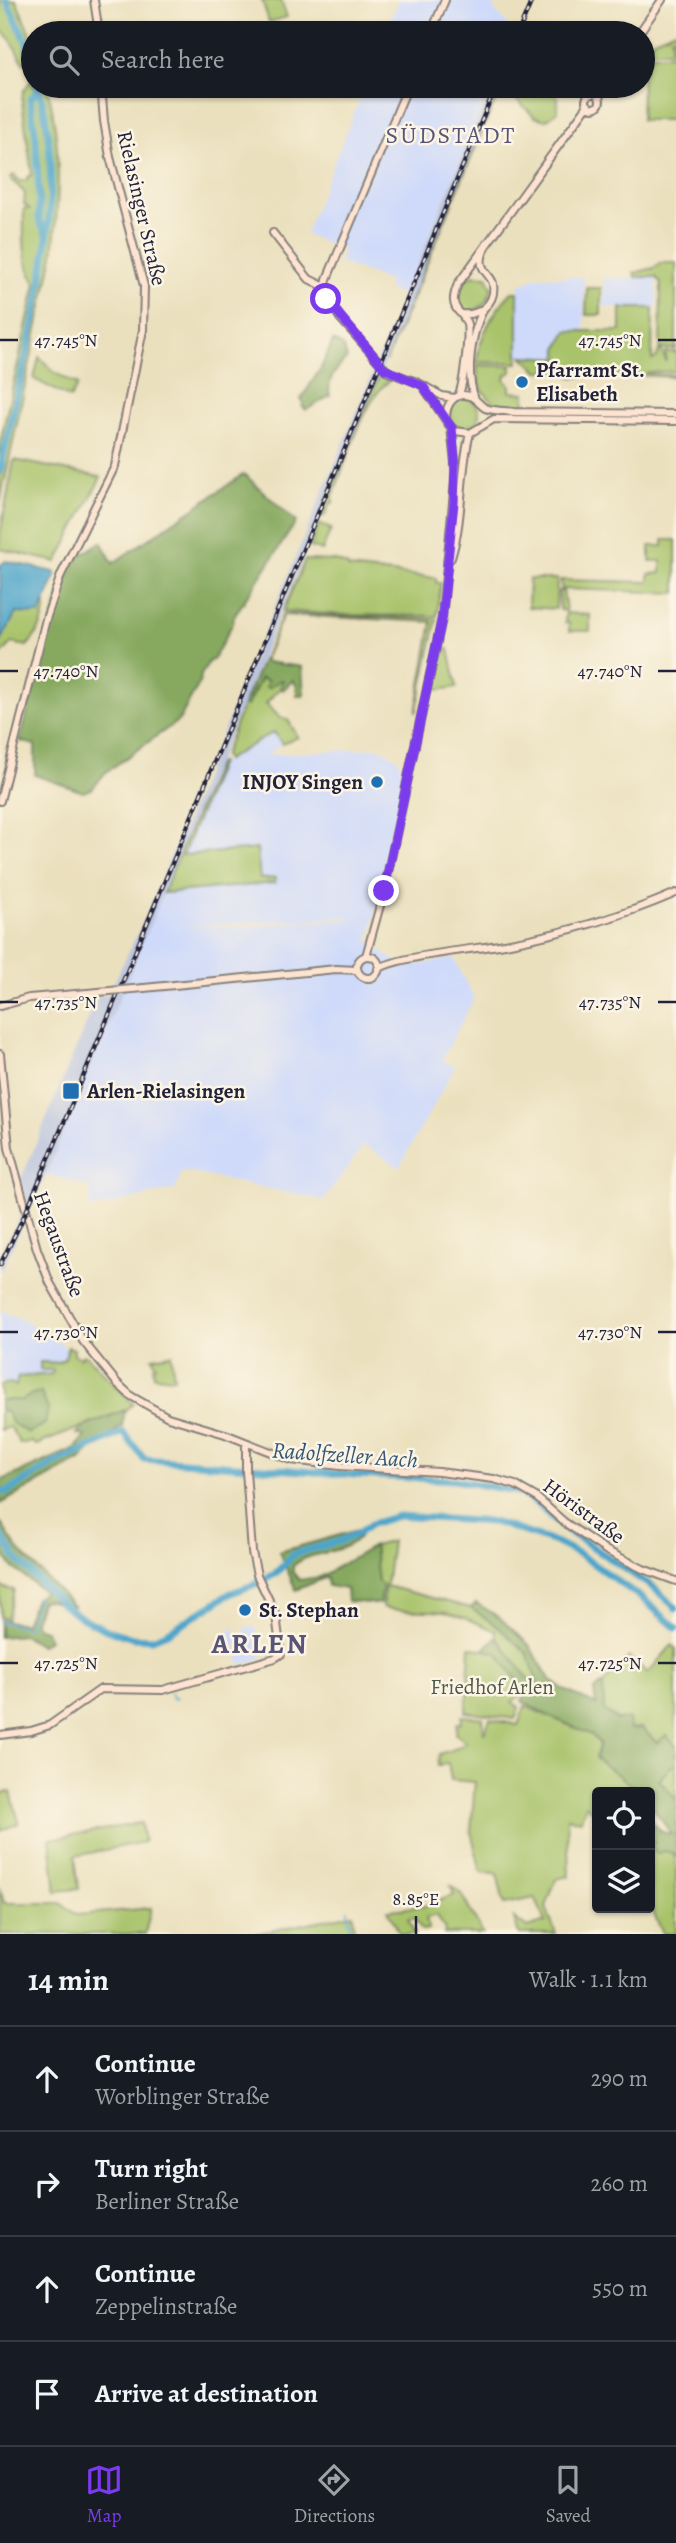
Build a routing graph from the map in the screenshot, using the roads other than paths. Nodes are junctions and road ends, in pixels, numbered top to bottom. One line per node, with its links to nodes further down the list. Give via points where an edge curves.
1 (94, 0): 4 (street)
2 (444, 0): 5 (street)
3 (662, 0): 6 (street)
4 (97, 21)
5 (435, 21)
6 (647, 21)
7 (102, 98): 27 (street, Rielasinger Straße, via 110,158 144,286 145,317 115,466 61,575)
8 (403, 98): 14 (street)
9 (598, 98): 11 (street, via 600,103 577,121)
10 (273, 233): 14 (street, via 309,279)
11 (487, 243): 12 (street, via 482,260); 13 (street)
12 (486, 273): 13 (street); 15 (street, via 493,287)
13 (467, 274): 16 (street, via 454,295)
14 (324, 286): 17 (street, via 329,304 385,369)
15 (483, 310): 16 (street); 19 (street, via 471,363 471,388)
16 (461, 314): 18 (street, via 467,336 463,387)
17 (423, 386): 18 (street); 21 (street)
18 (456, 397): 19 (street, via 467,396); 21 (street, via 448,405)
19 (477, 402): 20 (street, via 488,409 514,412); 23 (street, via 483,414)
20 (676, 414)
21 (446, 418): 24 (street)
22 (676, 421): 23 (street, via 494,419)
23 (480, 425): 25 (street)
24 (452, 428): 25 (street); 26 (street, via 456,471)
25 (470, 433): 26 (street, via 458,535)
26 (448, 569): 29 (street, via 438,640 372,939)
27 (0, 801)
28 (676, 893): 29 (street, via 566,931 402,961)
29 (373, 961): 30 (street); 32 (street, via 376,974 369,978)
30 (358, 962): 31 (street); 32 (street)
31 (336, 970): 32 (street); 33 (street, bridge, via 58,995)
32 (357, 970)
33 (0, 1006)
34 (0, 1054): 35 (street, Hegaustraße, via 9,1148 25,1207 50,1283 83,1341 131,1396 168,1417)
35 (246, 1443): 36 (street, Hegaustraße, via 303,1462); 38 (street, via 252,1552 276,1615 281,1654 163,1690 101,1689 50,1726)
36 (439, 1472): 37 (street, Höristraße, via 526,1490 607,1551)
37 (676, 1581)
38 (0, 1735)

